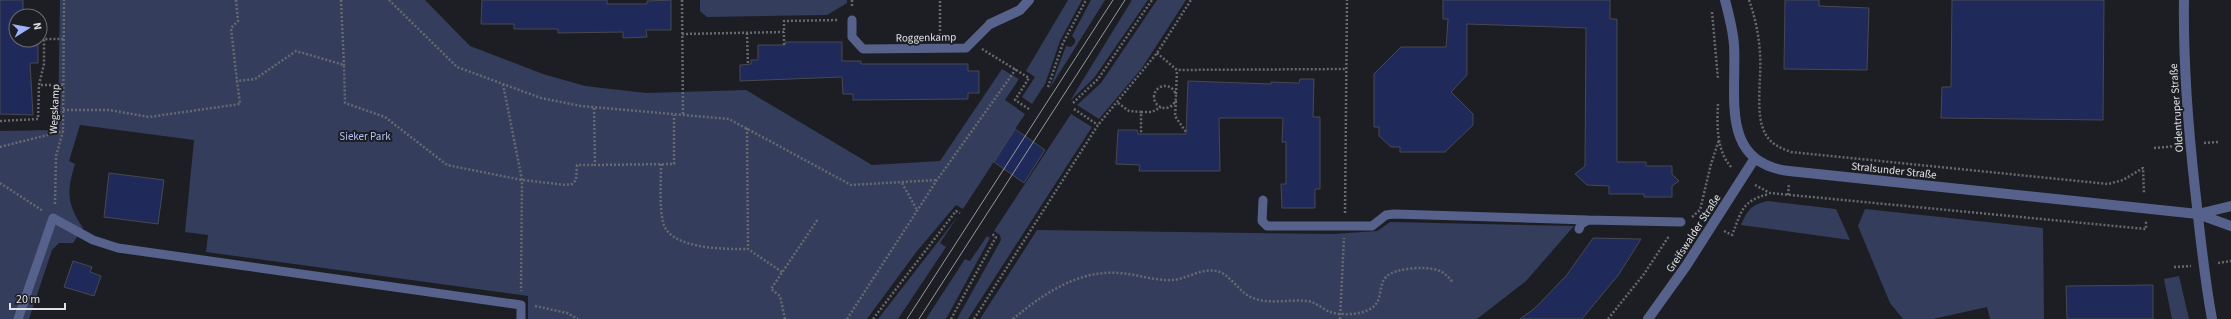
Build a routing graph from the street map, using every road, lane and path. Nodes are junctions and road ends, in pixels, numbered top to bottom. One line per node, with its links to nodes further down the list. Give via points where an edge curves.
1 (64, 0): 20 (path, Wegskamp)
2 (236, 0): 30 (path, via 238,21 231,28)
3 (341, 0): 26 (path)
4 (389, 0): 32 (path, via 457,67)
5 (682, 0): 19 (path)
6 (940, 0): 23 (path)
7 (1029, 0): 16 (street, Roggenkamp, via 1020,10)
8 (1086, 0): 34 (path, via 1063,43)
9 (1152, 0): 36 (path, via 1098,80)
10 (1191, 0): 24 (path)
11 (1347, 0): 27 (path)
12 (1725, 0): 53 (street, Stralsunder Straße, via 1734,45 1736,126 1740,139)
13 (1749, 0): 56 (path, via 1760,54 1760,122 1774,145 1791,152 2108,184 2123,180)
14 (2184, 0): 66 (street, Oldentruper Straße, via 2184,68 2188,131)
15 (852, 20): 17 (path, via 784,21); 23 (lane, Roggenkamp, via 852,37 863,49)
16 (990, 24): 22 (lane, Roggenkamp)
17 (784, 32): 18 (path); 21 (path)
18 (747, 33): 19 (path); 25 (path)
19 (682, 34): 45 (path)
20 (64, 39): 31 (path, via 44,39 44,64); 33 (path, Wegskamp)
21 (784, 45)
22 (966, 48): 23 (lane, Roggenkamp); 28 (path, via 982,49)
23 (940, 49)
24 (1157, 53): 29 (path); 37 (path)
25 (748, 64)
26 (344, 65): 30 (path, via 296,51 255,79); 57 (path, via 345,103 385,117 447,165)
27 (1347, 69): 29 (path); 71 (path)
28 (1016, 70): 40 (path, via 1029,78 1015,100); 58 (path)
29 (1177, 70): 35 (path)
30 (237, 81): 42 (path, via 240,104 149,117 109,110)
31 (39, 84): 33 (path); 46 (path, via 38,119)
32 (503, 84): 39 (path, via 557,103); 57 (path)
33 (63, 85): 42 (path, Wegskamp)
34 (1048, 86)
35 (1176, 96): 38 (path, via 1172,106); 38 (path, via 1170,88 1160,88 1155,93 1155,99); 50 (path, via 1175,116)
36 (1073, 103)
37 (1118, 103): 43 (path, via 1129,111); 47 (path)
38 (1161, 107): 43 (path, via 1152,112)
39 (594, 108): 44 (path); 55 (path)
40 (1029, 109)
41 (1074, 109): 47 (path)
42 (63, 110): 49 (path, Wegskamp)
43 (1141, 112): 51 (path)
44 (674, 115): 45 (path); 54 (path, via 674,164)
45 (683, 116): 48 (path, via 728,119)
46 (0, 121)
47 (1098, 125): 88 (path)
48 (747, 127): 60 (path, via 851,185); 76 (path)
49 (63, 131): 52 (path); 67 (path, Wegskamp, via 56,156)
50 (1186, 132)
51 (1141, 133)
52 (0, 147)
53 (1755, 158): 66 (street, Stralsunder Straße, via 1773,169); 91 (street, Greifswalder Straße, via 1686,266)
54 (660, 164): 55 (path); 76 (path, via 663,224 671,233 683,243)
55 (595, 165): 57 (path, via 577,165 576,180 572,184)
56 (2143, 168)
57 (522, 180): 79 (path)
58 (937, 180): 60 (path); 64 (path)
59 (0, 183): 67 (path)
60 (902, 183): 64 (path)
61 (1770, 193): 75 (path, via 1754,197 1744,207)
62 (1262, 200): 71 (lane, via 1262,221 1267,226)
63 (2231, 206): 66 (street)
64 (917, 210): 85 (path)
65 (960, 213): 86 (path, via 956,211)
66 (2198, 214): 72 (street); 92 (street, Oldentruper Straße)
67 (53, 218): 79 (lane, via 94,240 118,248); 81 (lane)
68 (818, 219): 77 (path)
69 (1588, 220): 70 (lane); 71 (lane, via 1394,214 1386,215 1372,226); 73 (lane, via 1581,224)
70 (1681, 222)
71 (1345, 226): 80 (path)
72 (2231, 226)
73 (1579, 229)
74 (992, 234): 87 (path, via 996,237)
75 (1732, 235)
76 (748, 249): 77 (path)
77 (782, 272): 84 (path, via 771,290 780,296)
78 (1453, 283): 80 (path, via 1449,277 1436,270 1411,268 1387,276 1383,281 1377,304 1371,309)
79 (521, 305): 82 (lane); 83 (path, via 543,306)
80 (1340, 314): 89 (path, via 1324,310 1312,302 1286,303 1248,296 1219,271 1210,270 1174,280 1106,272 1090,275 1040,296); 90 (path)
81 (18, 319)
82 (521, 319)
83 (578, 319)
84 (785, 319)
85 (847, 319)
86 (874, 319)
87 (951, 319)
88 (974, 319)
89 (1013, 319)
90 (1340, 319)
91 (1648, 319)
92 (2212, 319)

